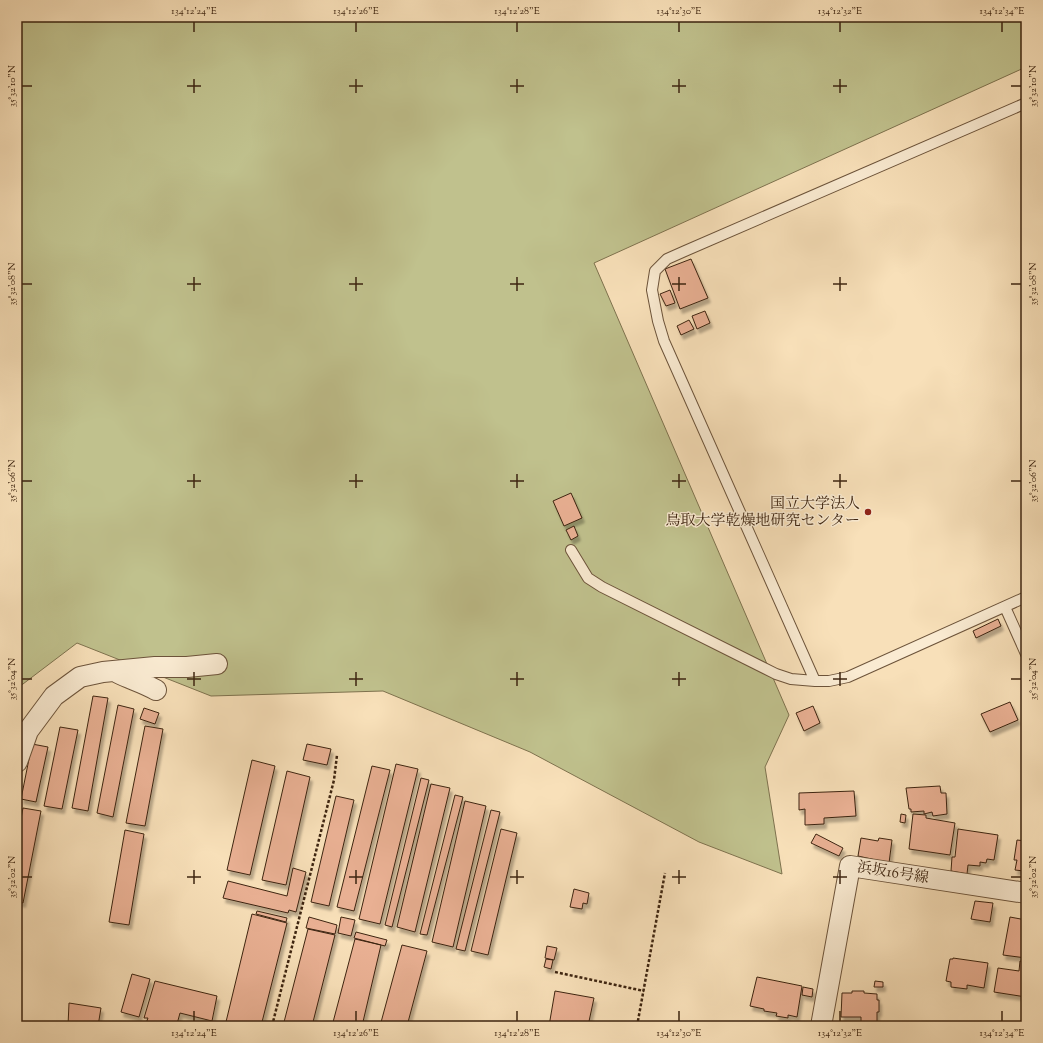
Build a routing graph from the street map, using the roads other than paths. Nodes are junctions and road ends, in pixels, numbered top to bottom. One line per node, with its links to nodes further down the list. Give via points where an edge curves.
1 (1026, 103): 8 (lane, via 685,251 667,260 655,271 652,290 664,341)
2 (571, 550): 8 (lane, via 588,578 602,587 770,672 791,679)
3 (1026, 597): 4 (lane)
4 (1005, 607): 5 (lane); 8 (lane, via 848,677)
5 (1026, 654)
6 (217, 664): 7 (street)
7 (115, 672): 9 (street); 10 (street, via 80,677 54,696 28,731)
8 (815, 681)
9 (156, 690)
10 (17, 762)
11 (1026, 893): 12 (street, 浜坂16号線, via 850,866)
12 (821, 1026)

